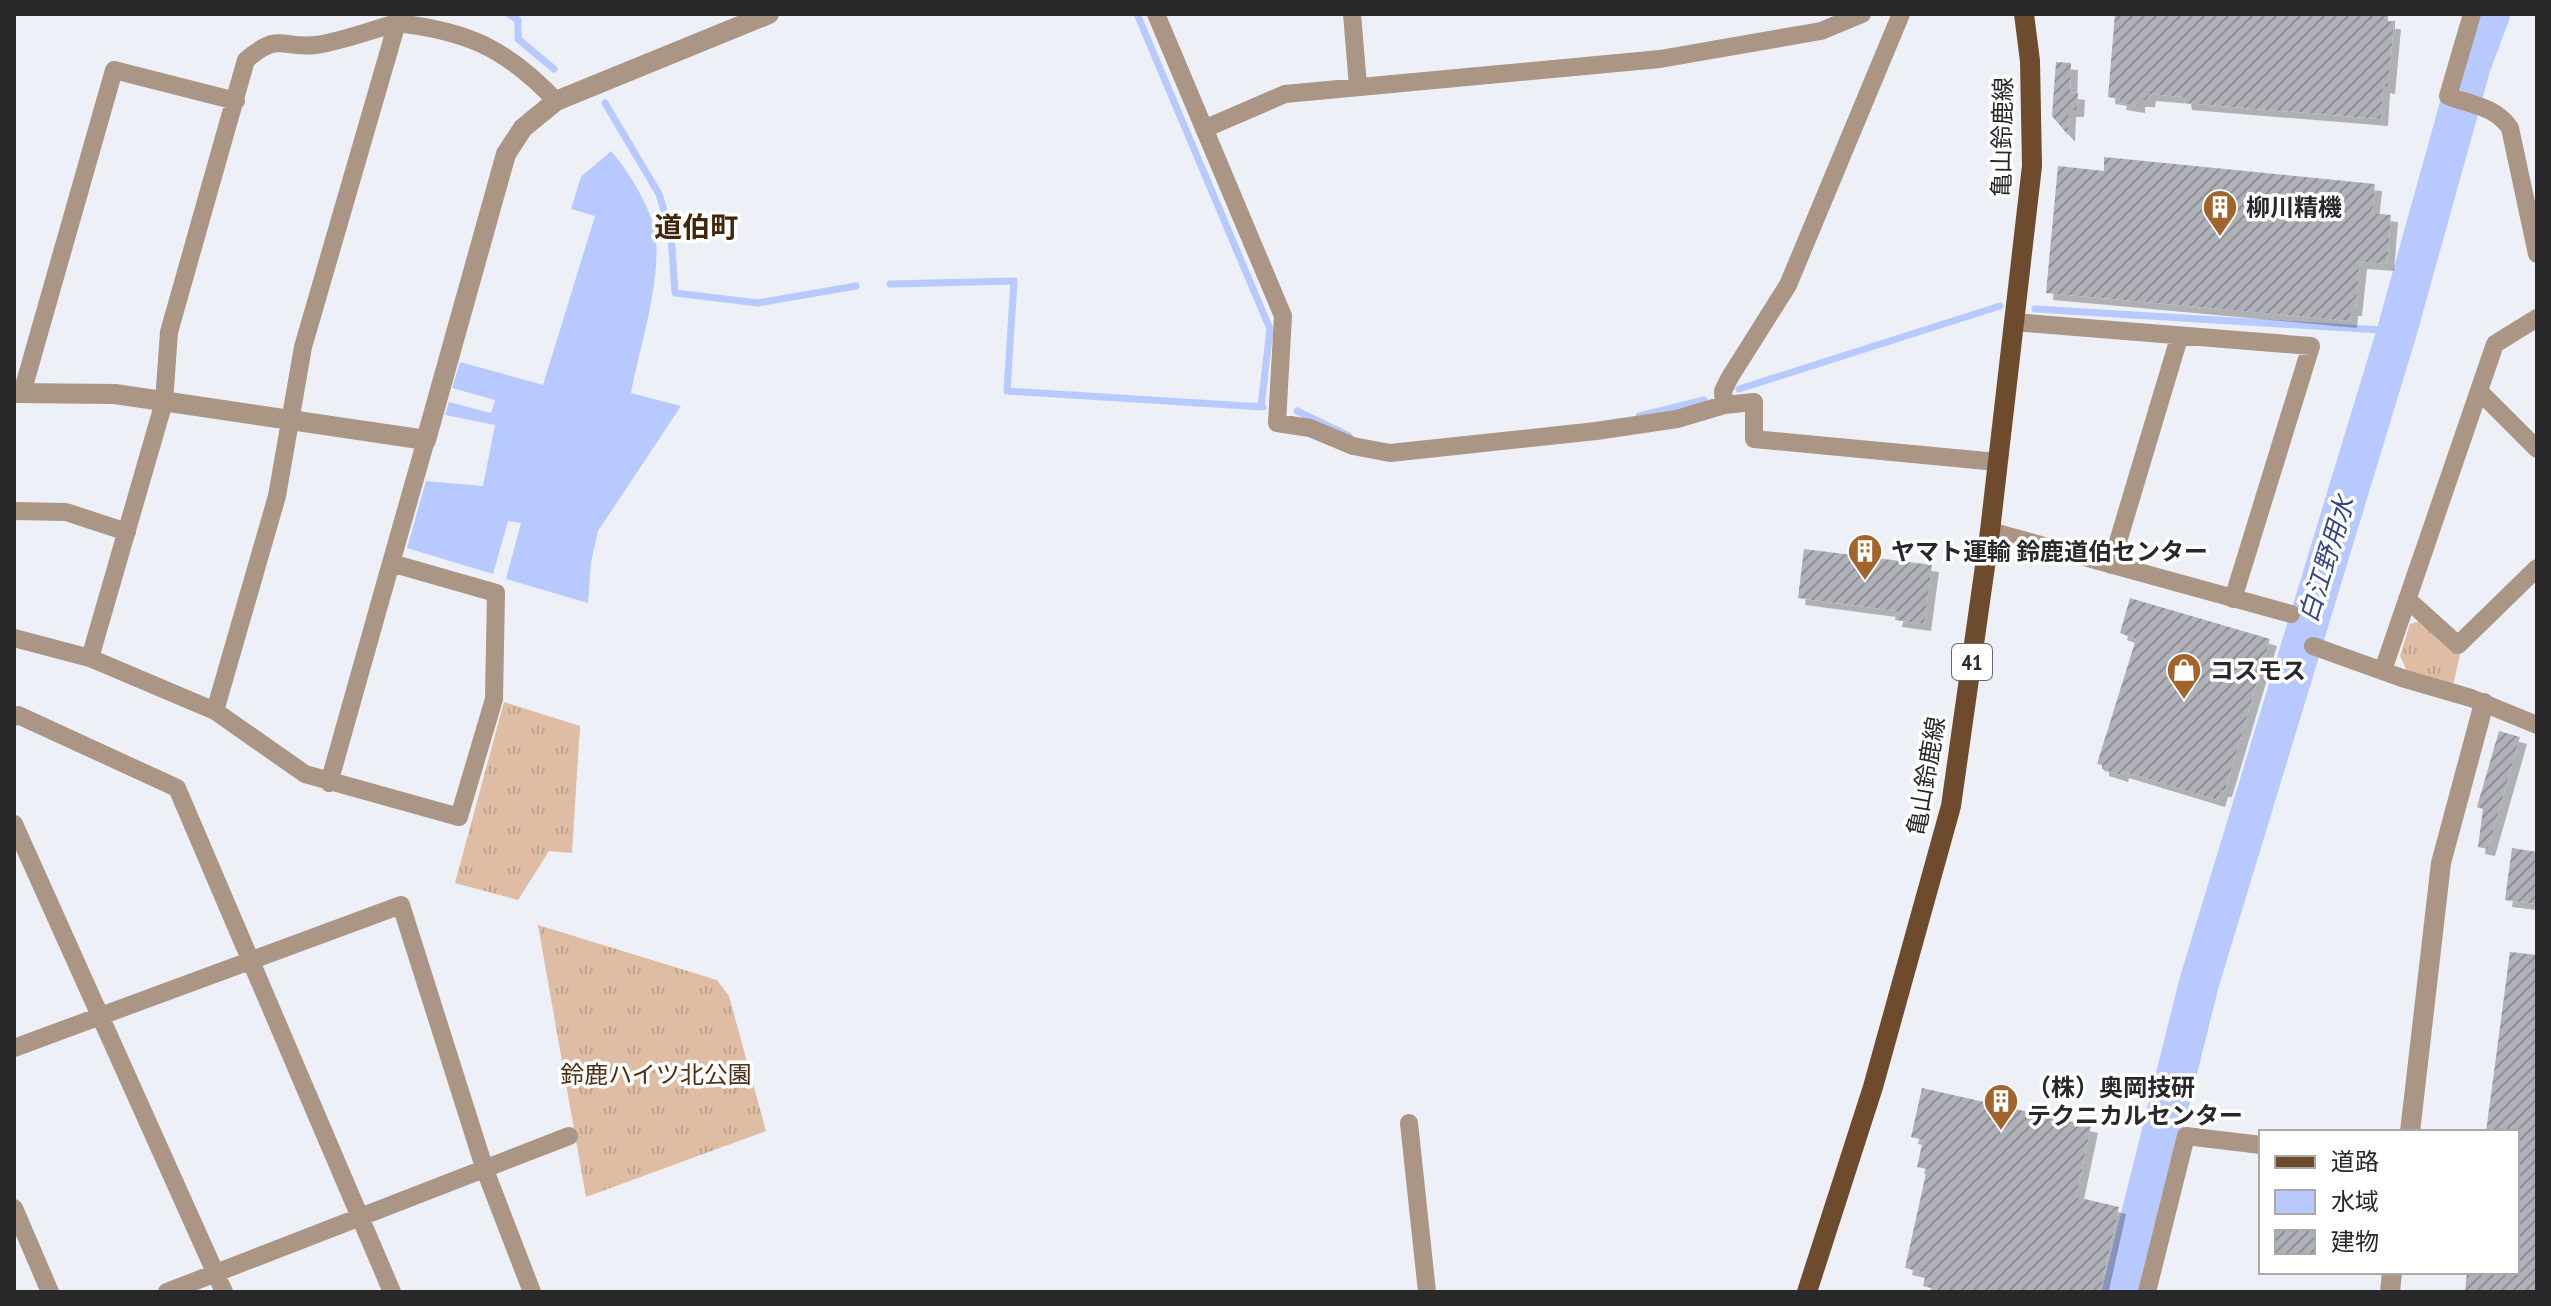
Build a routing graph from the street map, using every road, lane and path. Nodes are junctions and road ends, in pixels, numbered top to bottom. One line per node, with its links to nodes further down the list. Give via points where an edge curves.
1 (769, 14): 11 (street)
2 (1156, 14): 12 (street)
3 (1352, 14): 9 (street)
4 (1862, 14): 9 (street, via 1821,31 1660,59)
5 (1901, 14): 20 (street, via 1788,285 1730,377)
6 (2024, 14): 15 (main road, 亀山鈴鹿線 / 41, via 2032,166)
7 (2472, 14): 13 (street, via 2448,96 2503,117 2510,128)
8 (397, 23): 10 (street, via 315,45 277,41 260,47 246,60); 11 (street, via 445,29 484,42); 21 (street, via 303,347)
9 (1358, 86): 12 (street, via 1285,94)
10 (236, 101): 18 (street, via 114,70); 19 (street, via 169,332)
11 (556, 101): 22 (street, via 523,128 506,154)
12 (1204, 129): 20 (street, via 1283,316 1277,423 1390,453 1596,431 1677,419)
13 (2537, 254)
14 (2537, 318): 17 (street, via 2495,344)
15 (2014, 322): 16 (street); 24 (main road, 亀山鈴鹿線 / 41)
16 (2179, 338): 29 (street); 31 (street, via 2311,346)
17 (2480, 392): 23 (street); 32 (street)
18 (18, 393): 19 (street, via 115,394)
19 (164, 402): 21 (street); 27 (street)
20 (1724, 405): 24 (street, via 1754,402 1754,439)
21 (291, 421): 22 (street); 39 (street, via 277,496)
22 (426, 440): 28 (street)
23 (2537, 449)
24 (1997, 462): 26 (main road, 亀山鈴鹿線 / 41)
25 (14, 511): 27 (street, via 66,512)
26 (1990, 531): 29 (street); 61 (main road, 亀山鈴鹿線 / 41, via 1951,806 1873,1087)
27 (127, 532): 36 (street)
28 (391, 563): 42 (street); 42 (street, via 496,593 494,699 480,750 459,817)
29 (2111, 565): 31 (street)
30 (2537, 568): 32 (street, via 2458,645)
31 (2233, 599): 33 (street)
32 (2407, 599): 37 (street)
33 (2291, 614)
34 (14, 638): 36 (street)
35 (2313, 646): 37 (street)
36 (90, 658): 39 (street)
37 (2383, 670): 38 (street)
38 (2484, 703): 41 (street); 48 (street, via 2441,863)
39 (215, 711): 42 (street, via 305,774)
40 (14, 717): 44 (street, via 177,788)
41 (2537, 725)
42 (329, 783)
43 (14, 824): 45 (street)
44 (250, 961): 45 (street); 51 (street, via 401,905); 53 (street)
45 (99, 1016): 46 (street); 54 (street)
46 (14, 1048)
47 (1409, 1123): 60 (street)
48 (2410, 1130)
49 (569, 1136): 51 (street)
50 (2259, 1145): 62 (street, via 2186,1136)
51 (485, 1170): 53 (street); 59 (street)
52 (14, 1208): 55 (street)
53 (360, 1217): 54 (street); 58 (street)
54 (215, 1273): 56 (street); 57 (street)
55 (50, 1292)
56 (167, 1292)
57 (224, 1292)
58 (392, 1292)
59 (532, 1292)
60 (1427, 1292)
61 (1807, 1292)
62 (2147, 1292)

